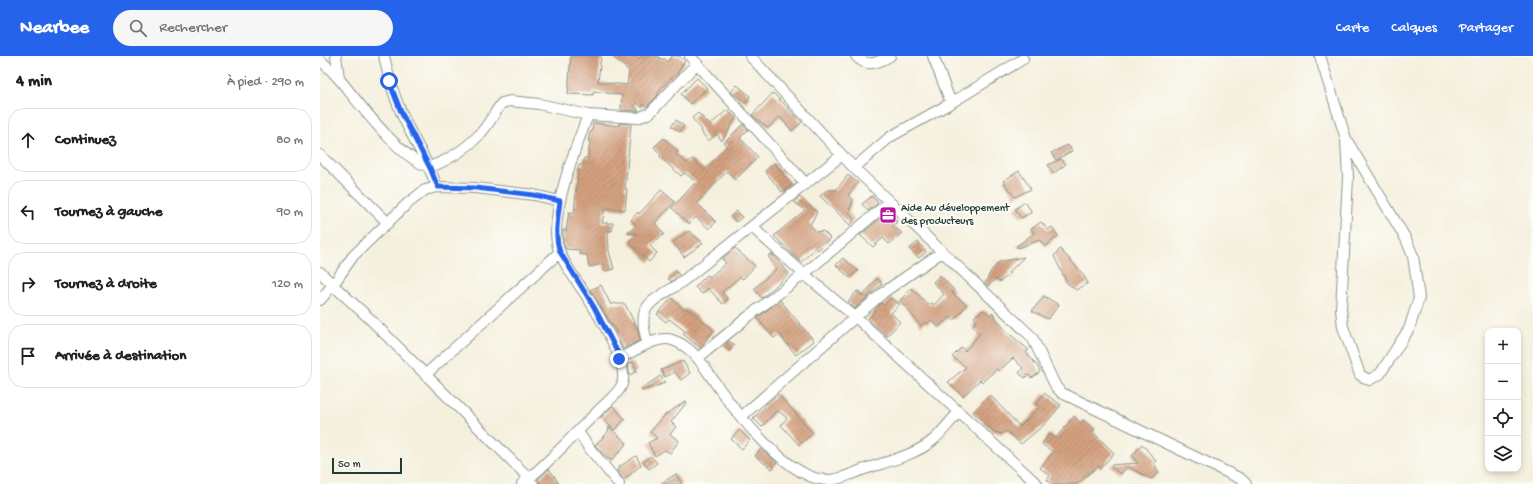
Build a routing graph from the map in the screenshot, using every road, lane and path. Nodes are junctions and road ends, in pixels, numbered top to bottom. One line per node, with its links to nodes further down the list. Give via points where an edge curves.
1 (336, 56): 11 (street)
2 (384, 56): 17 (street, via 389,81 401,112)
3 (750, 56): 16 (street)
4 (856, 56): 5 (street, via 868,64)
5 (890, 56)
6 (933, 56): 12 (street)
7 (1320, 56): 14 (street)
8 (1023, 59): 12 (street)
9 (320, 60): 11 (street)
10 (694, 60): 13 (street, via 645,117); 19 (street)
11 (339, 78): 17 (street, via 373,121 401,148)
12 (951, 103): 18 (street, via 890,137)
13 (588, 114): 17 (street, via 539,104 510,101 502,103 472,142); 21 (street, via 575,147)
14 (1346, 138): 14 (street, via 1406,239 1413,256 1419,298 1409,329 1380,374 1369,380 1360,374 1343,326 1341,309 1348,178)
15 (320, 155): 23 (street)
16 (842, 155): 18 (street); 19 (street)
17 (430, 168): 20 (street)
18 (854, 168): 22 (street)
19 (806, 184): 24 (street)
20 (438, 187): 21 (street, via 476,188); 23 (street, via 425,190)
21 (560, 201): 25 (street, via 556,233)
22 (889, 202): 26 (street); 28 (street)
23 (388, 223): 29 (street, via 353,256)
24 (752, 227): 28 (street); 32 (street, via 646,308 642,322)
25 (560, 252): 34 (street, via 594,307); 35 (street)
26 (942, 252): 31 (street, via 884,292); 42 (street, via 1032,337 1056,387 1062,393 1241,479)
27 (320, 272): 29 (street)
28 (804, 274): 31 (street); 33 (street)
29 (333, 285): 30 (street); 35 (street)
30 (320, 300)
31 (855, 317): 36 (street); 37 (street)
32 (648, 344): 33 (street, via 671,339 686,346); 34 (street)
33 (698, 358): 37 (street)
34 (619, 359): 38 (street, via 623,371 622,384)
35 (425, 375): 39 (street)
36 (959, 412): 37 (street, via 932,441 916,450 839,479 827,480 815,479 799,471 771,450); 41 (street)
37 (741, 417)
38 (578, 432): 39 (street); 40 (street)
39 (528, 482)
40 (619, 484)
41 (1037, 484)
42 (1246, 484)

